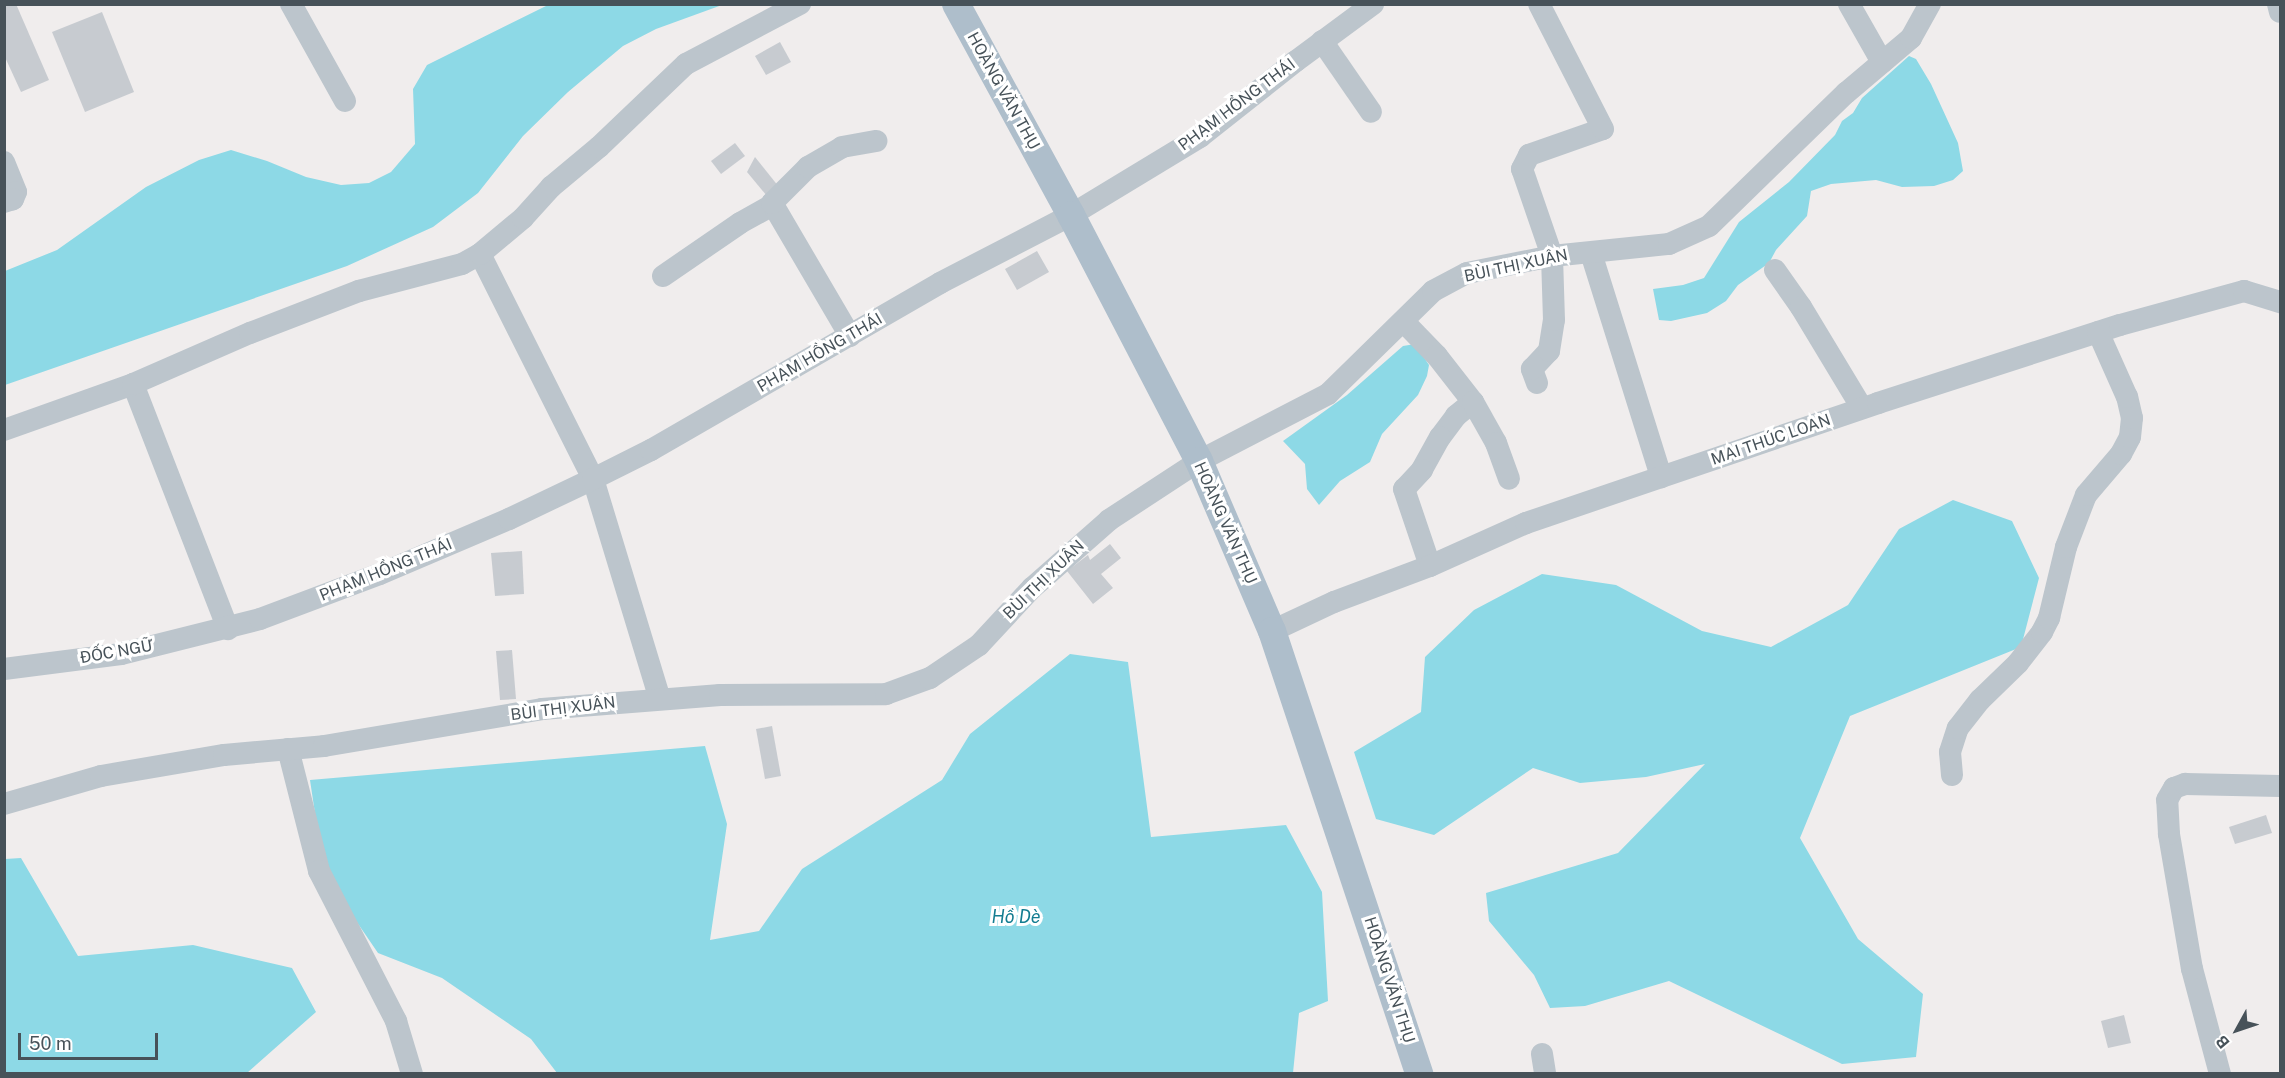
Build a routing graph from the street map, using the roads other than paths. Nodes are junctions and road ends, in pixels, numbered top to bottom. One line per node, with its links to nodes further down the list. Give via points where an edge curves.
1 (291, 4): 12 (street)
2 (800, 4): 20 (street, via 686,64)
3 (956, 4): 18 (main road, HOÀNG VĂN THỤ)
4 (1373, 4): 10 (street, PHẠM HỒNG THÁI)
5 (1539, 4): 21 (street, via 1603,129 1529,155 1522,169)
6 (1850, 4): 11 (street)
7 (1930, 4): 11 (street, BÙI THỊ XUÂN, via 1911,38)
8 (2278, 4): 9 (street)
9 (2280, 12)
10 (1322, 41): 13 (street); 18 (street, PHẠM HỒNG THÁI, via 1200,137)
11 (1882, 62): 19 (street, BÙI THỊ XUÂN, via 1709,225 1669,244)
12 (345, 101)
13 (1371, 112)
14 (876, 141): 17 (street, via 842,147 808,167)
15 (4, 162): 16 (street, via 16,192 13,199)
16 (4, 202)
17 (773, 205): 23 (street); 27 (street)
18 (1071, 215): 27 (street, PHẠM HỒNG THÁI, via 940,283); 33 (main road, HOÀNG VĂN THỤ)
19 (1591, 253): 21 (street, BÙI THỊ XUÂN); 34 (street)
20 (480, 254): 29 (street, via 462,264 359,291); 35 (street)
21 (1552, 256): 25 (street, BÙI THỊ XUÂN, via 1467,273 1433,291); 28 (street, via 1554,320 1549,351 1532,369)
22 (1775, 270): 31 (street)
23 (663, 276)
24 (2280, 302): 26 (street, MAI THÚC LOAN, via 2244,291)
25 (1404, 322): 30 (street); 33 (street, BÙI THỊ XUÂN, via 1328,394)
26 (2098, 332): 31 (street, MAI THÚC LOAN); 43 (street, via 2127,397 2132,418 2130,437 2086,495 2066,547 2042,632 1958,728 1950,752)
27 (850, 336): 35 (street, PHẠM HỒNG THÁI)
28 (1537, 383)
29 (134, 384): 32 (street); 38 (street)
30 (1473, 402): 36 (street, via 1496,443); 37 (street, via 1456,416 1422,470 1404,489)
31 (1862, 408): 34 (street, MAI THÚC LOAN)
32 (4, 430)
33 (1198, 461): 39 (main road, HOÀNG VĂN THỤ); 41 (street, BÙI THỊ XUÂN, via 1109,520 1032,588 979,645 930,678 886,694)
34 (1661, 477): 37 (street, MAI THÚC LOAN, via 1526,523)
35 (593, 479): 38 (street, PHẠM HỒNG THÁI, via 380,574); 41 (street)
36 (1509, 479)
37 (1430, 566): 39 (street, MAI THÚC LOAN, via 1334,602)
38 (228, 629): 40 (street, ĐỐC NGỮ, via 121,654)
39 (1272, 631): 47 (main road, HOÀNG VĂN THỤ)
40 (4, 669)
41 (660, 699): 42 (street, BÙI THỊ XUÂN, via 542,709)
42 (288, 749): 45 (street, BÙI THỊ XUÂN, via 224,755 101,776); 46 (street, via 319,871 396,1021)
43 (1952, 775)
44 (2280, 786): 48 (street, via 2185,784 2174,788 2168,800 2169,834 2192,969)
45 (4, 804)
46 (412, 1074)
47 (1419, 1074)
48 (2220, 1074)

